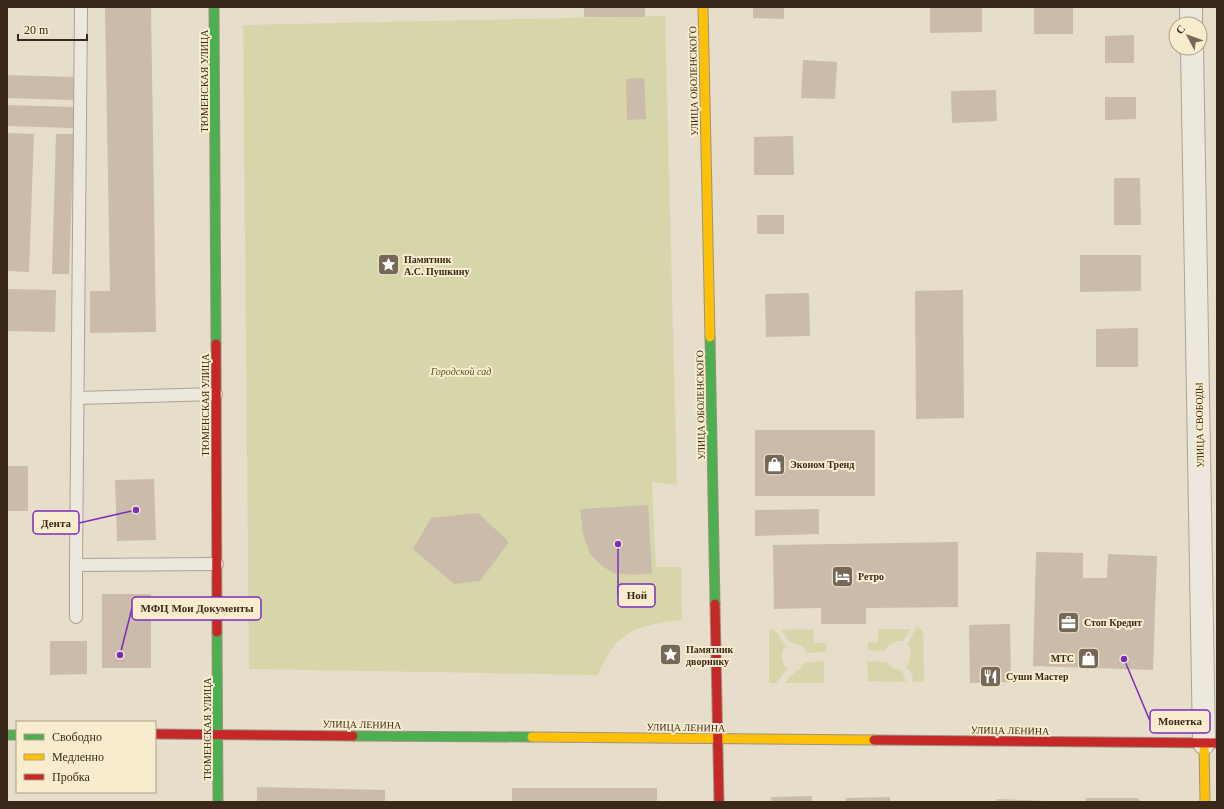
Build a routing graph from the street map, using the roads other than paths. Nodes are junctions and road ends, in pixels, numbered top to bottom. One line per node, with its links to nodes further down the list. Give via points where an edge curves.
1 (81, 7): 6 (lane)
2 (214, 7): 5 (street, ТЮМЕНСКАЯ УЛИЦА)
3 (703, 7): 12 (street, УЛИЦА ОБОЛЕНСКОГО)
4 (1192, 56): 13 (street, УЛИЦА СВОБОДЫ)
5 (216, 394): 6 (lane); 7 (street, ТЮМЕНСКАЯ УЛИЦА)
6 (78, 398): 8 (lane)
7 (217, 564): 8 (lane); 10 (street, ТЮМЕНСКАЯ УЛИЦА)
8 (76, 565): 9 (lane)
9 (76, 617)
10 (218, 733): 11 (street, УЛИЦА ЛЕНИНА); 12 (street, УЛИЦА ЛЕНИНА); 14 (street, ТЮМЕНСКАЯ УЛИЦА)
11 (156, 734)
12 (718, 738): 13 (street, УЛИЦА ЛЕНИНА); 15 (street, УЛИЦА ОБОЛЕНСКОГО)
13 (1211, 743): 16 (street, УЛИЦА СВОБОДЫ)
14 (218, 802)
15 (720, 802)
16 (1205, 802)

